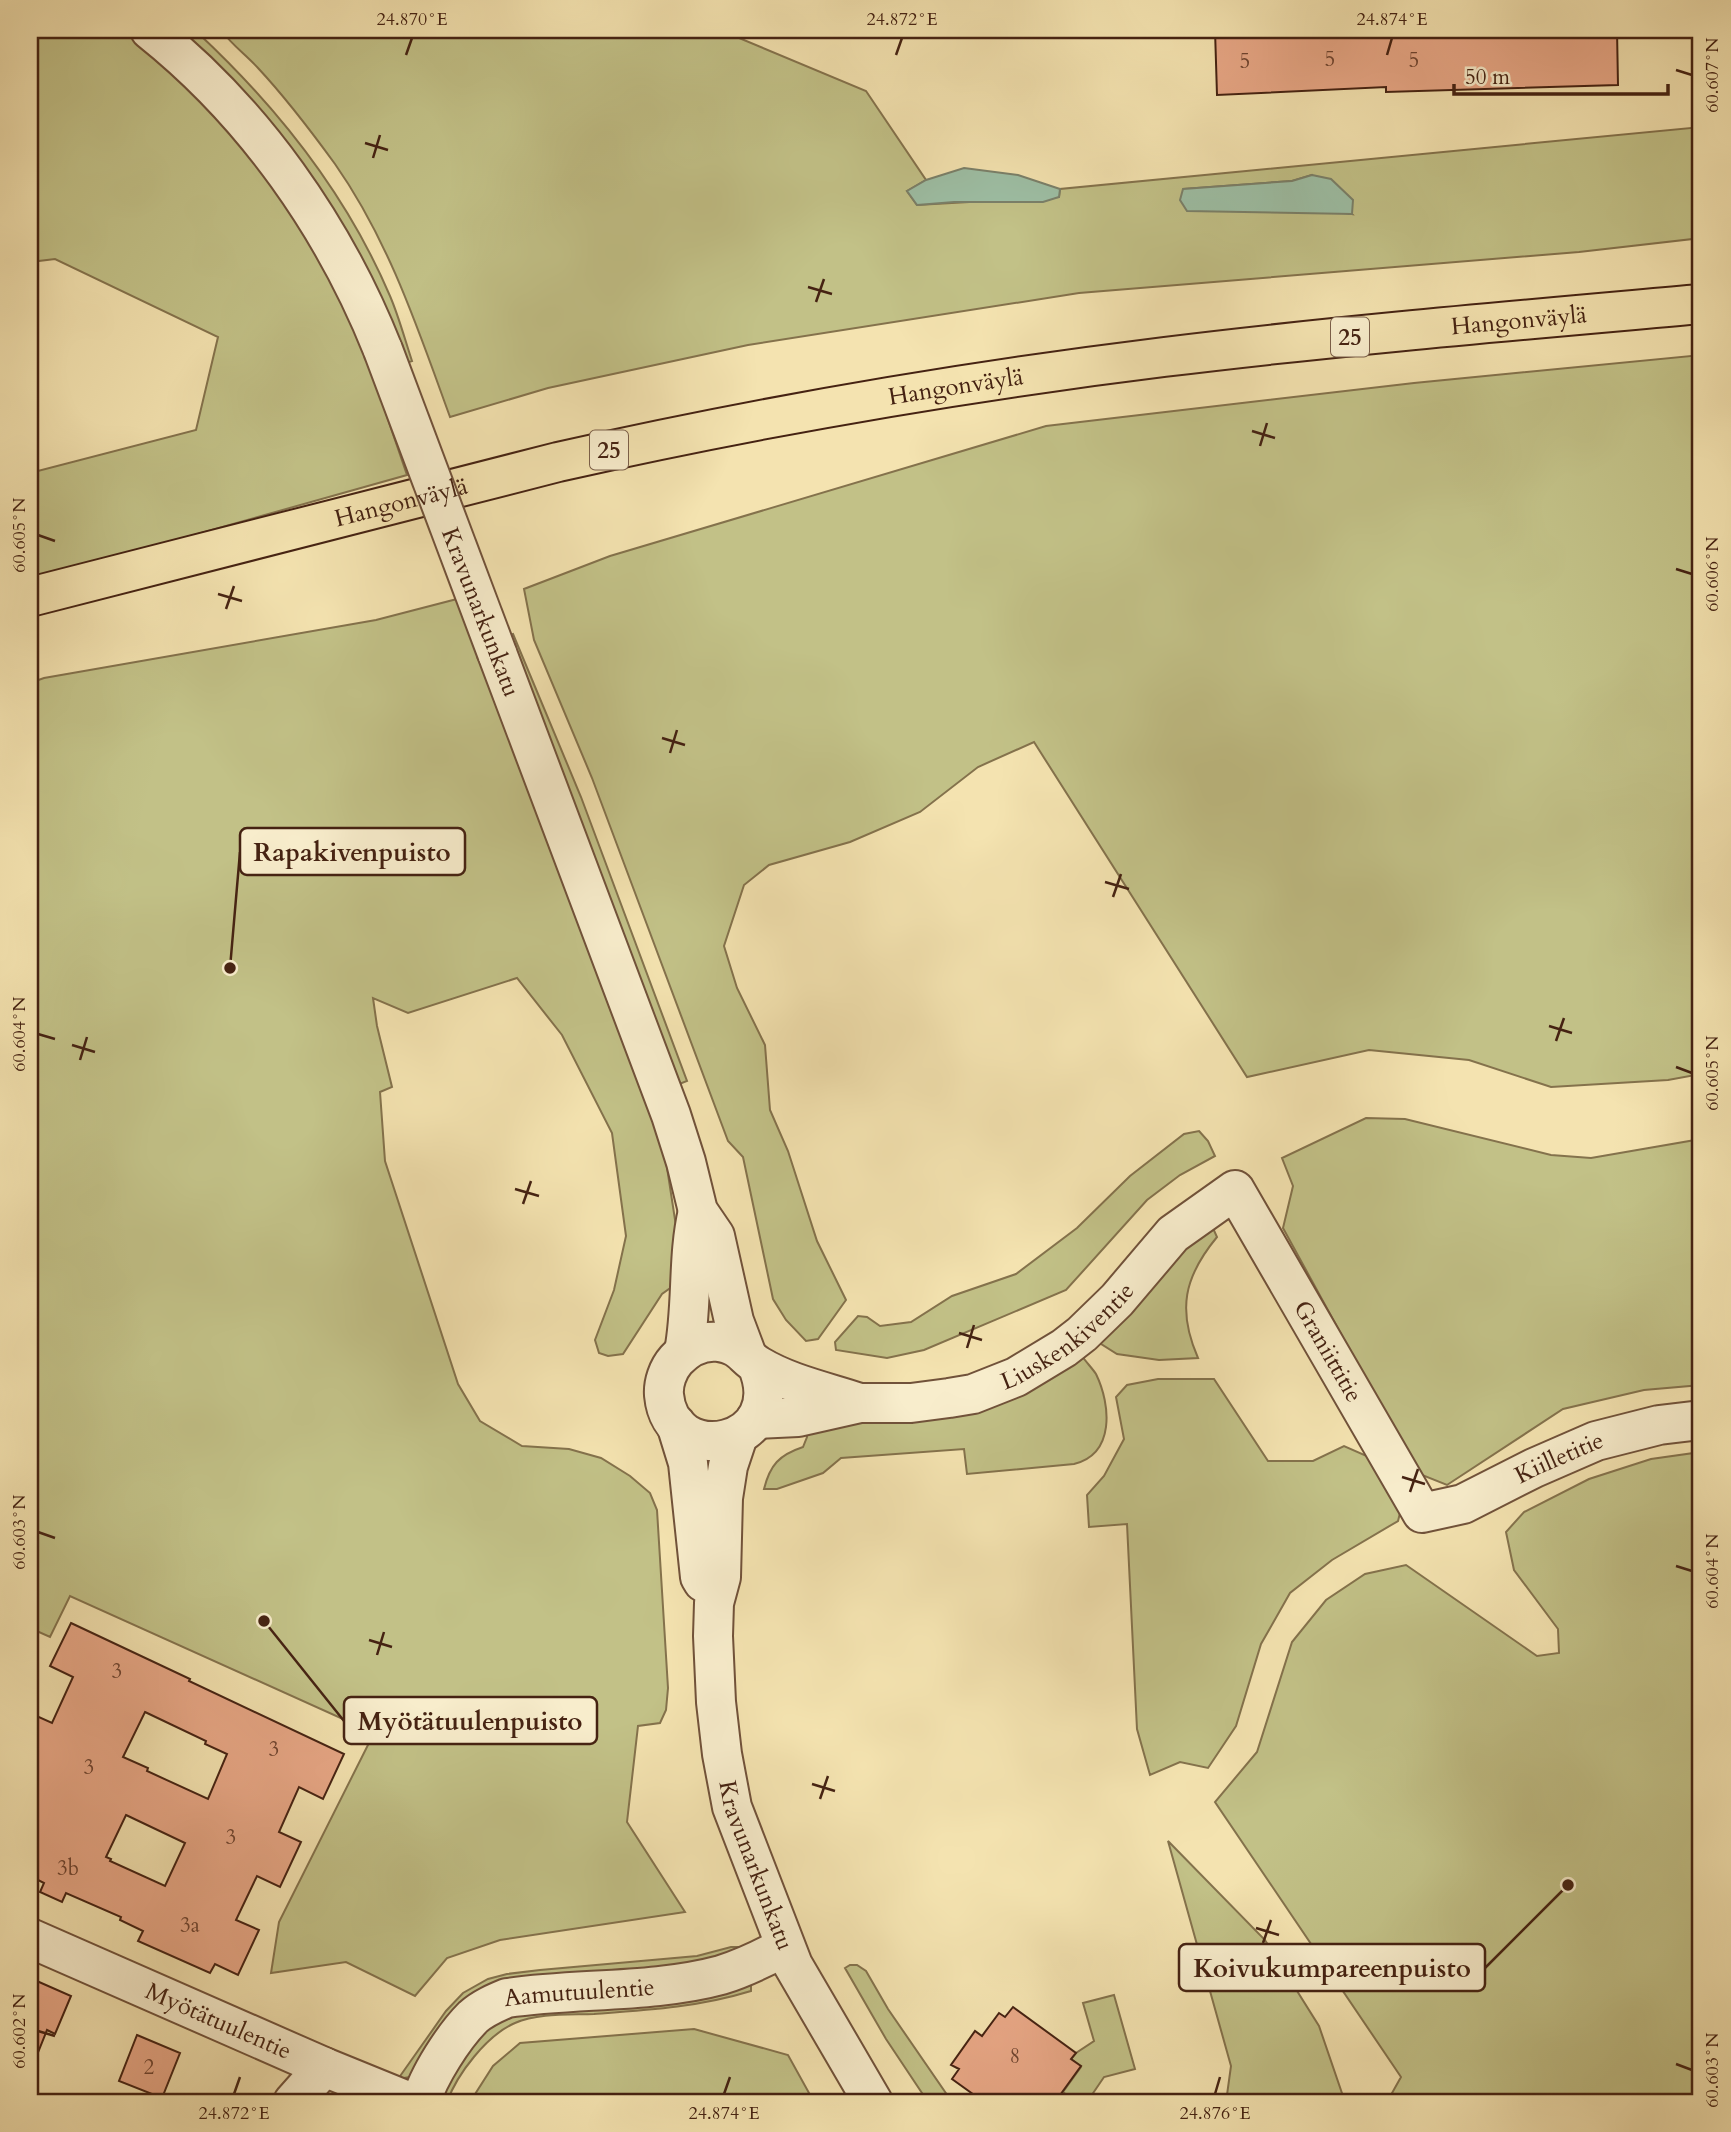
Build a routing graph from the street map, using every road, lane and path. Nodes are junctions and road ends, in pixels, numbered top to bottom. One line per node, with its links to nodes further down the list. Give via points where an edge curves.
1 (150, 30): 7 (street, Kravunarkunkatu, bridge, via 243,119 284,171 346,270 383,350 667,1102)
2 (1701, 304): 3 (highway, Hangonväylä / 25, via 1165,357 932,390 583,456)
3 (225, 547): 4 (highway, Hangonväylä / 25); 5 (highway, Hangonväylä / 25)
4 (30, 597)
5 (30, 618)
6 (1235, 1190): 10 (street, Liuskenkiventie, via 1173,1234 1118,1300 1082,1334 1016,1377 961,1396); 14 (street, Graniittitie)
7 (698, 1211): 8 (street, Kravunarkunkatu, via 692,1236 692,1295); 9 (street, Kravunarkunkatu, via 715,1236 734,1321)
8 (684, 1352): 9 (street, via 715,1342 731,1345); 12 (street, via 673,1363 664,1390 665,1404)
9 (751, 1359): 10 (street, Liuskenkiventie, via 801,1384); 13 (street, via 765,1393 762,1407)
10 (860, 1403): 13 (street, Liuskenkiventie)
11 (1701, 1420): 14 (street, Kiilletitie, via 1596,1441 1463,1504)
12 (676, 1424): 13 (street, via 689,1435 722,1442); 15 (street, Kravunarkunkatu, via 688,1463 700,1577)
13 (747, 1428): 15 (street, Kravunarkunkatu, via 728,1466 721,1577)
14 (1422, 1513)
15 (714, 1603): 17 (street, Kravunarkunkatu, via 716,1702 732,1807)
16 (30, 1938): 18 (street, Myötätuulentie)
17 (784, 1947): 21 (street, Aamutuulentie, via 756,1962 687,1982 507,1998 474,2016 462,2030); 22 (street, Kravunarkunkatu)
18 (324, 2067): 19 (street); 20 (street, Myötätuulentie)
19 (293, 2102)
20 (410, 2102)
21 (421, 2102)
22 (873, 2102)

